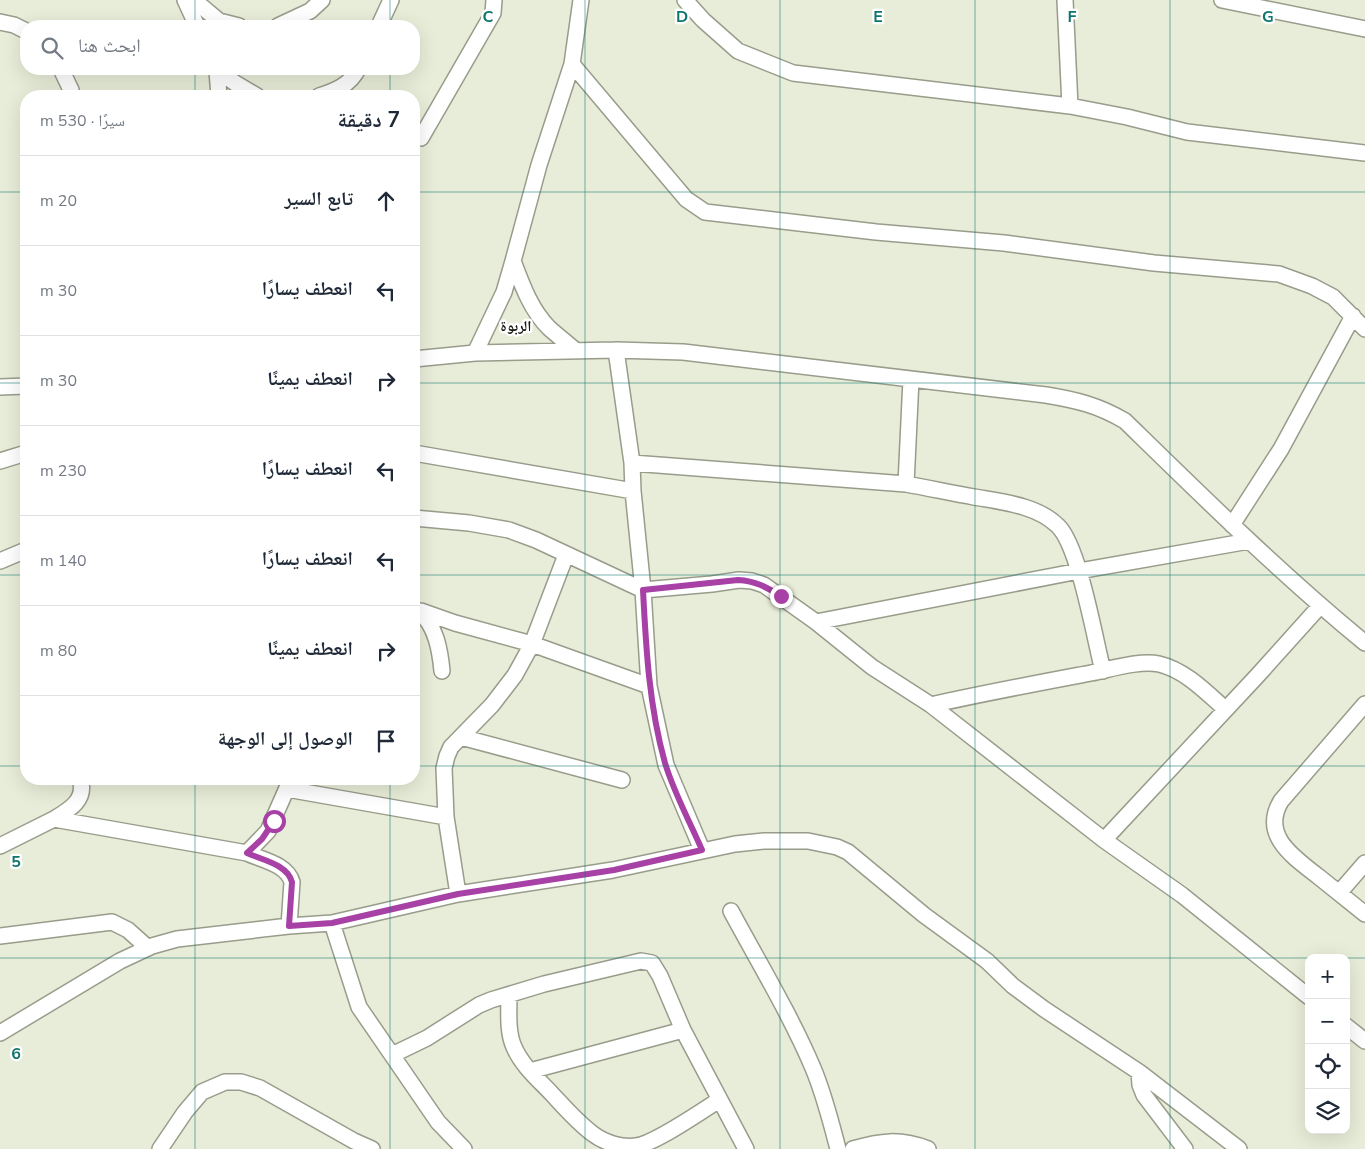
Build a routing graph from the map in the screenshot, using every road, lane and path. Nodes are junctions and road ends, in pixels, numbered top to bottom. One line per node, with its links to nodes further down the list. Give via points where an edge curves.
1 (185, 0): 10 (street)
2 (194, 0): 11 (street)
3 (322, 0): 12 (street, via 310,11)
4 (391, 0): 13 (street)
5 (494, 0): 27 (street, via 493,13)
6 (581, 0): 17 (street)
7 (685, 0): 26 (street, via 738,51 793,73)
8 (1065, 0): 26 (street)
9 (1222, 0): 16 (street)
10 (194, 20)
11 (218, 20)
12 (291, 20)
13 (381, 20)
14 (0, 22): 15 (street)
15 (20, 28)
16 (1365, 28)
17 (572, 64): 29 (street, via 539,165); 30 (street, via 686,199 705,212 1279,274 1333,297)
18 (64, 75): 22 (street)
19 (217, 75): 23 (street)
20 (225, 75): 24 (street)
21 (354, 75): 25 (street)
22 (71, 90)
23 (219, 90)
24 (248, 90)
25 (334, 90)
26 (1070, 106): 28 (street, via 1187,132)
27 (421, 138)
28 (1365, 153)
29 (513, 261): 33 (street, via 534,309 548,327); 34 (street, via 504,292)
30 (1353, 316): 31 (street); 46 (street, via 1281,449)
31 (1365, 329)
32 (616, 350): 33 (street); 36 (street, via 700,354); 42 (street)
33 (576, 351): 34 (street)
34 (476, 353): 35 (street)
35 (420, 358)
36 (911, 379): 43 (street); 46 (street, via 1080,401 1105,410 1125,421)
37 (20, 386): 38 (street)
38 (0, 387)
39 (420, 454): 44 (street)
40 (20, 455): 41 (street)
41 (0, 462)
42 (632, 463): 43 (street); 44 (street)
43 (906, 484): 51 (street, via 1010,504 1046,516 1060,528 1069,542)
44 (633, 491): 52 (street)
45 (420, 519): 49 (street, via 501,528)
46 (1232, 525): 47 (street)
47 (1249, 541): 51 (street); 53 (street)
48 (20, 553): 50 (street)
49 (566, 555): 52 (street); 58 (street)
50 (0, 561)
51 (1079, 571): 56 (street); 60 (street)
52 (643, 590): 56 (street, via 752,581 764,585); 61 (street)
53 (1320, 606): 57 (street); 64 (street)
54 (420, 611): 58 (street)
55 (420, 615): 59 (street, via 438,642)
56 (816, 622): 63 (street, via 872,667)
57 (1365, 643)
58 (532, 644): 61 (street); 65 (street, via 502,693)
59 (442, 671)
60 (1103, 671): 63 (street); 64 (street, via 1158,664 1194,682)
61 (649, 686): 74 (street, via 666,765)
62 (1365, 704): 77 (street, via 1281,801 1274,817 1284,848)
63 (931, 705): 72 (street)
64 (1225, 709): 72 (street)
65 (461, 736): 66 (street); 70 (street, via 451,747 444,768)
66 (622, 780)
67 (80, 785): 71 (street, via 78,802)
68 (289, 785): 75 (street, via 268,831)
69 (294, 785): 70 (street)
70 (446, 817): 78 (street)
71 (54, 819): 73 (street); 75 (street)
72 (1104, 840): 85 (street, via 1182,896)
73 (0, 846)
74 (702, 850): 78 (street, via 614,870); 93 (street, via 764,841 808,841 843,850 987,961 1013,986)
75 (247, 853): 82 (street, via 280,867 290,876)
76 (1365, 863): 77 (street)
77 (1339, 893): 80 (street)
78 (458, 894): 81 (street)
79 (731, 911): 99 (street, via 800,1038 826,1105)
80 (1365, 914)
81 (332, 923): 82 (street); 91 (street, via 359,1007)
82 (289, 926): 84 (street, via 177,939)
83 (0, 936): 84 (street, via 112,922 128,930)
84 (148, 948): 89 (street, via 120,960)
85 (1305, 994)
86 (509, 995): 88 (street, via 647,961 660,976); 91 (street, via 479,1005 427,1038); 92 (street, via 513,1046)
87 (1350, 1029): 90 (street)
88 (683, 1030): 92 (street); 94 (street)
89 (0, 1033)
90 (1365, 1041)
91 (392, 1055): 97 (street, via 438,1122)
92 (530, 1071): 94 (street, via 594,1135 624,1146 652,1141)
93 (1139, 1072): 102 (street, via 1144,1095); 103 (street)
94 (719, 1100): 98 (street)
95 (160, 1149): 96 (street, via 184,1112 202,1092 225,1082 241,1082 260,1088)
96 (372, 1149)
97 (464, 1149)
98 (746, 1149)
99 (838, 1149)
100 (852, 1149): 101 (street, via 894,1141)
101 (928, 1149)
102 (1185, 1149)
103 (1239, 1149)

